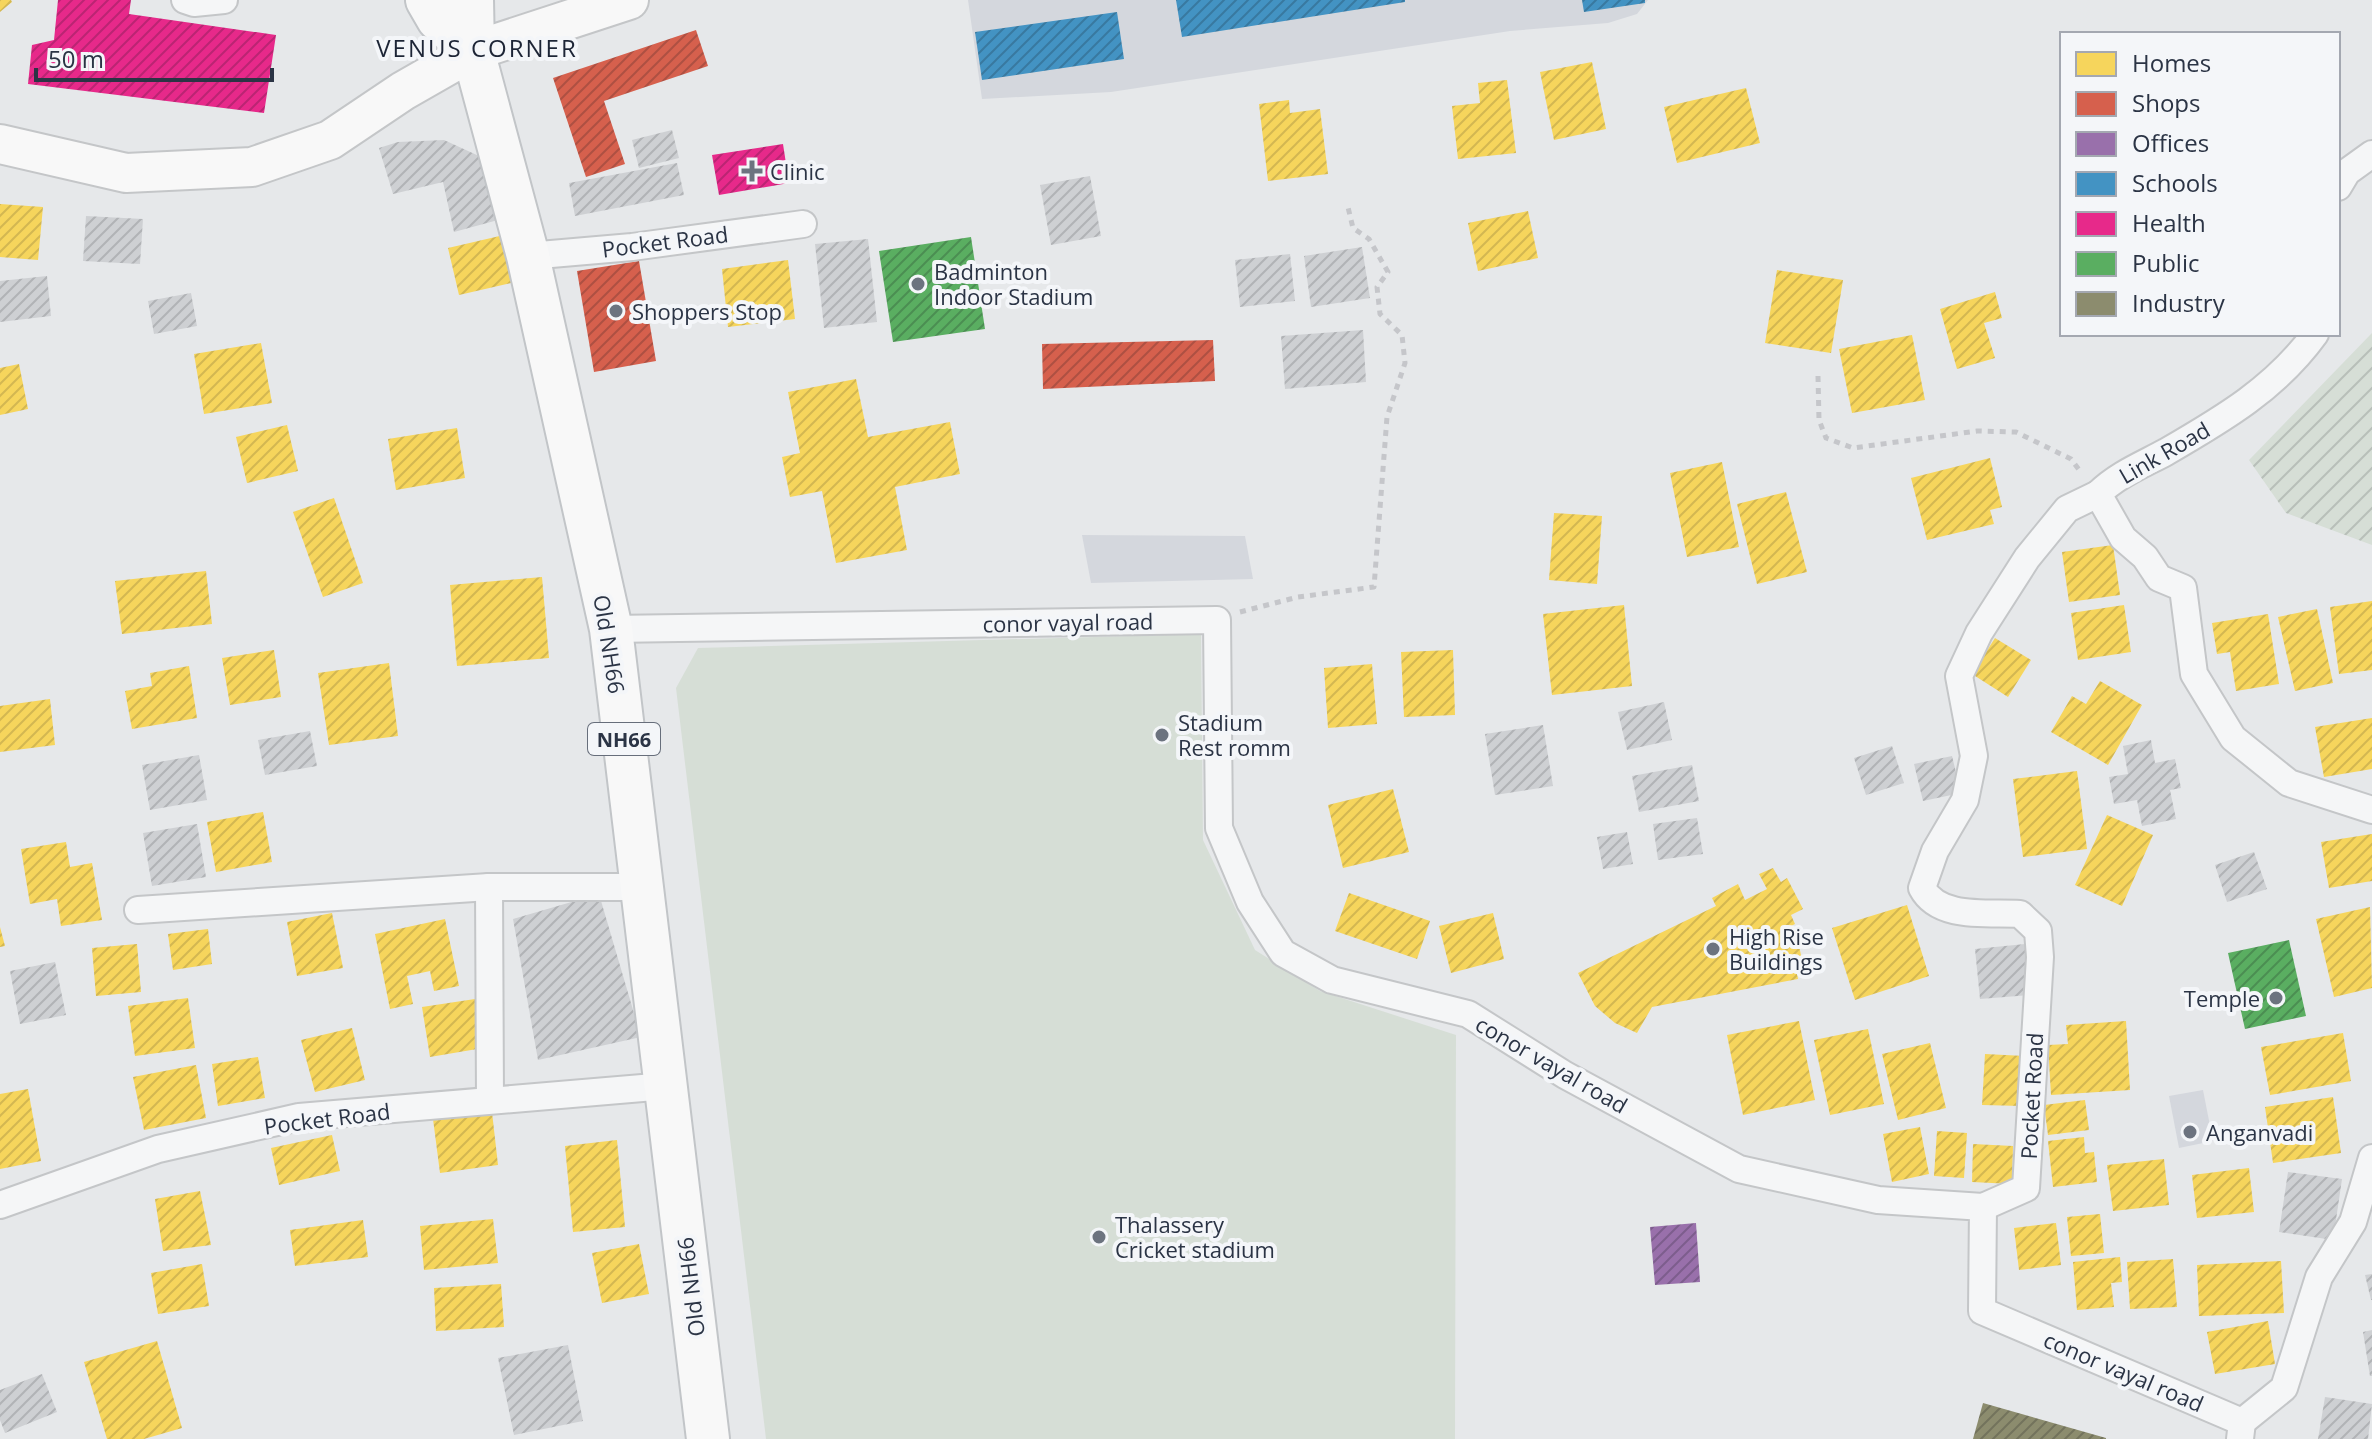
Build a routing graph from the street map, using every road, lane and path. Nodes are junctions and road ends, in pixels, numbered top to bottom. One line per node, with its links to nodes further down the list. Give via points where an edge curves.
1 (185, 0): 2 (street)
2 (224, 0)
3 (427, 0): 6 (main road, via 438,19)
4 (472, 0): 6 (main road, Old NH66 / NH66)
5 (629, 0): 6 (street)
6 (473, 51): 7 (street, via 330,140 252,167 126,173); 12 (main road, Old NH66 / NH66)
7 (0, 144)
8 (2372, 154): 9 (street)
9 (2340, 184)
10 (1347, 203): 16 (path, via 1353,228 1369,239 1388,272 1377,287 1380,314 1402,335 1405,363 1387,417 1374,587 1298,597)
11 (803, 224): 12 (street, Pocket Road)
12 (528, 256): 17 (main road, Old NH66 / NH66)
13 (2313, 336): 15 (street, Link Road, via 2272,384 2239,409)
14 (1818, 376): 15 (path, via 1819,420 1826,438 1853,448 1977,431 2016,432 2071,459)
15 (2098, 494): 18 (street, Link Road, via 2123,538 2159,578 2183,588 2194,674 2233,738 2289,783); 26 (street, Pocket Road, via 2067,509 2027,558 1959,676 1974,756 1965,800 1935,851 1922,888 1928,899 1953,911 2020,914 2038,931 2026,1188)
16 (1217, 620): 17 (street, conor vayal road); 26 (street, conor vayal road, via 1219,828 1250,902 1283,953 1332,980 1468,1014 1565,1075 1739,1169 1878,1200)
17 (611, 629): 20 (main road, Old NH66 / NH66)
18 (2372, 810)
19 (489, 887): 20 (street); 21 (street); 23 (street)
20 (641, 887): 22 (main road, Old NH66 / NH66)
21 (138, 910)
22 (666, 1086): 23 (street, Pocket Road); 28 (main road, Old NH66 / NH66)
23 (490, 1100): 25 (street, Pocket Road, via 299,1117 158,1149)
24 (2372, 1158): 27 (street, via 2353,1222 2319,1277 2284,1388)
25 (0, 1205)
26 (1983, 1207): 27 (street, conor vayal road, via 1982,1311)
27 (2241, 1431)
28 (708, 1439)

